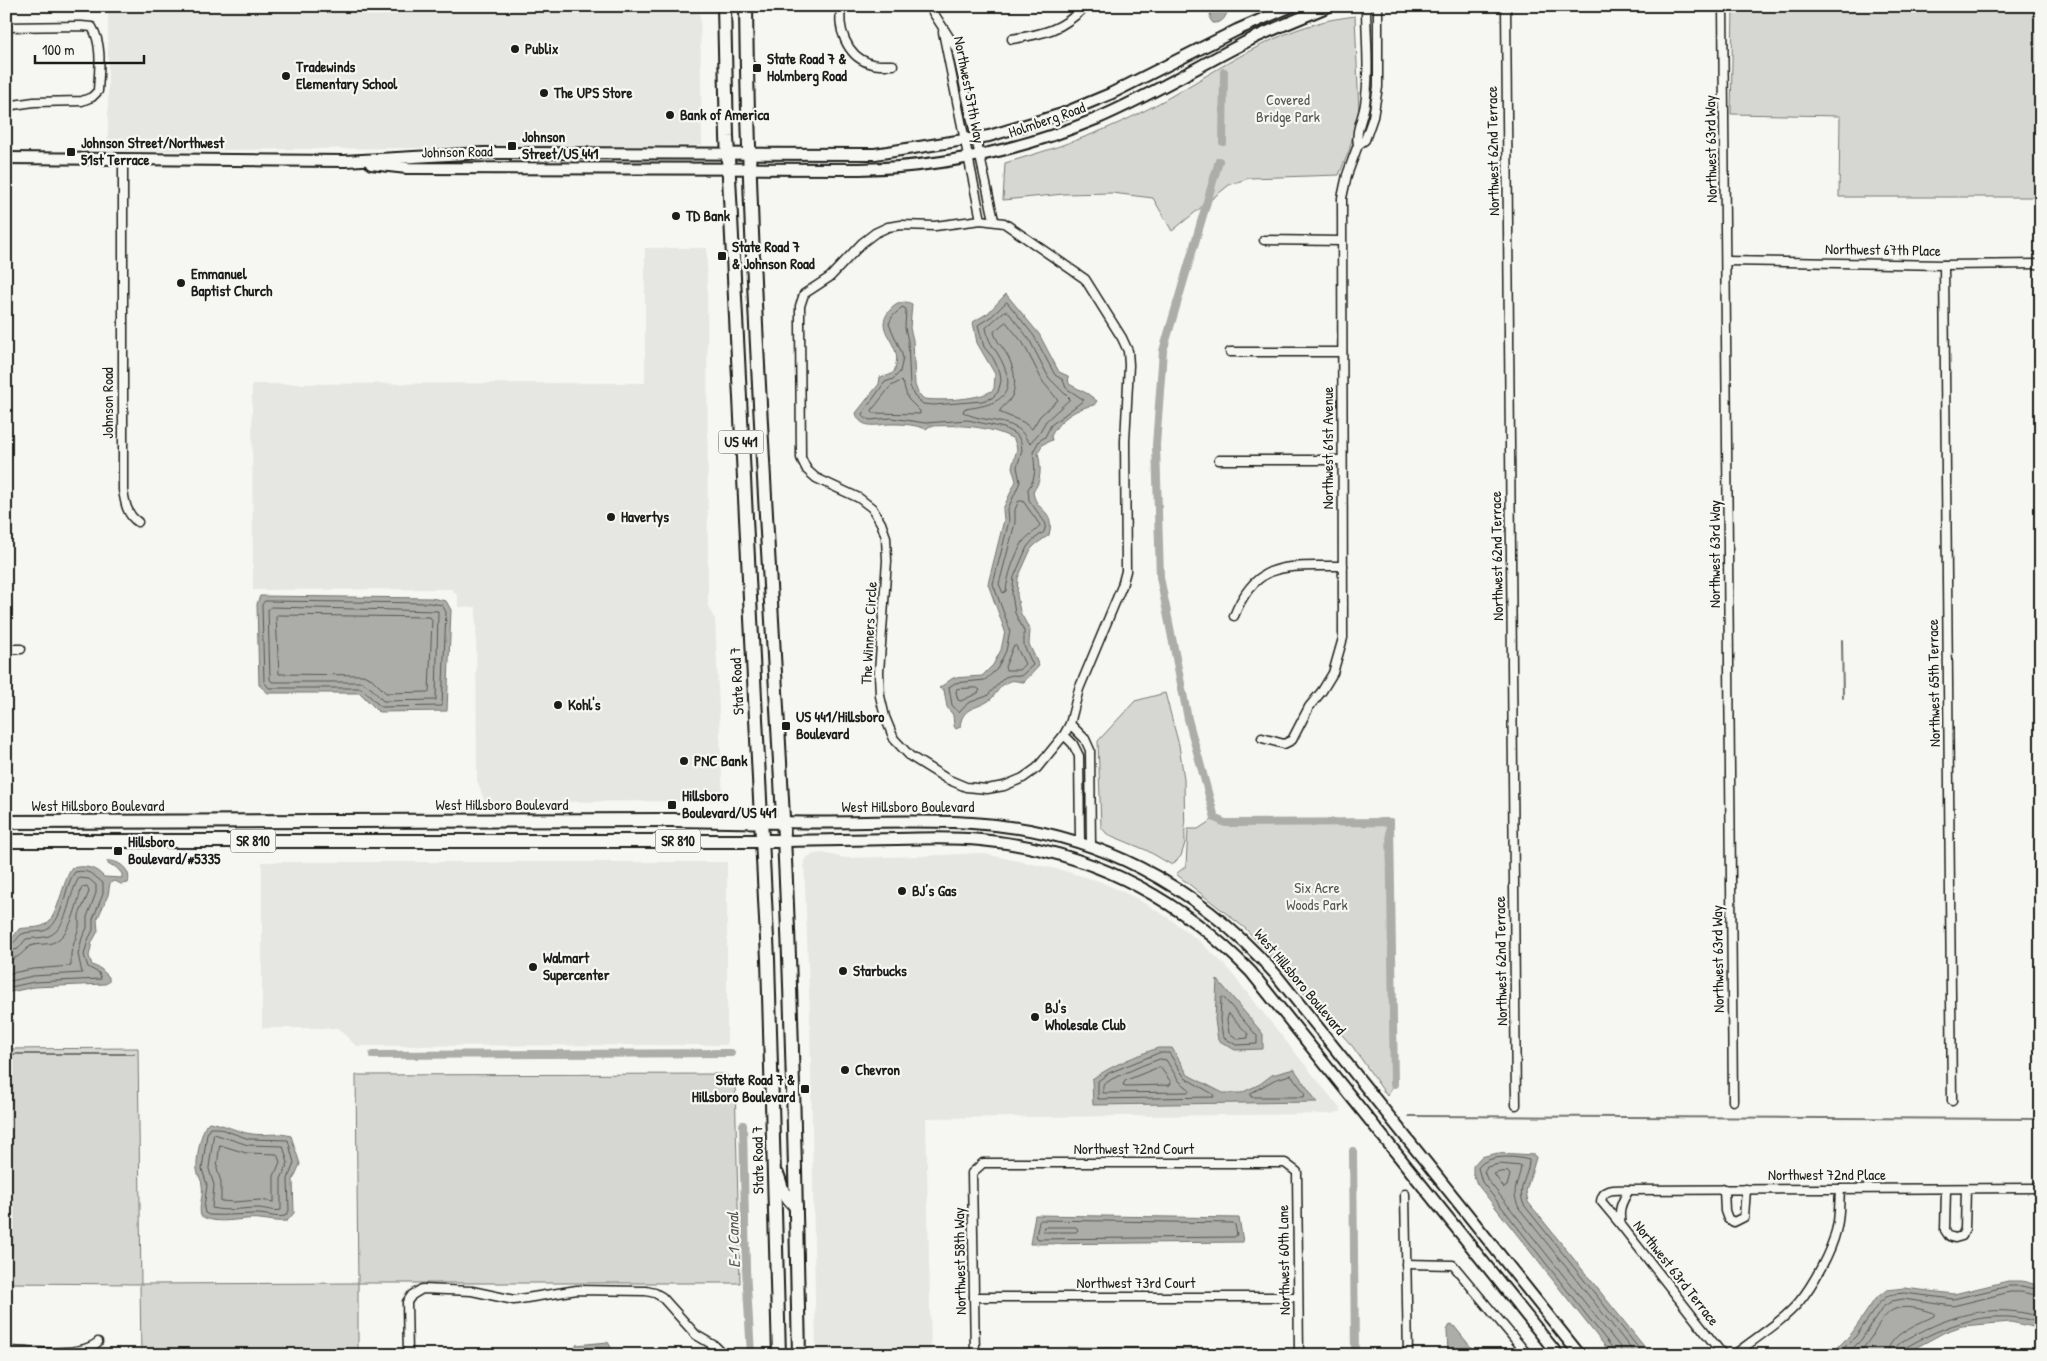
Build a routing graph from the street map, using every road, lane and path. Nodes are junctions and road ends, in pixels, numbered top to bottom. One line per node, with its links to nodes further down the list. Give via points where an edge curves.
1 (724, 6): 21 (main road, State Road 7 / US 441)
2 (746, 6): 22 (main road, US 441)
3 (842, 6): 15 (street, via 842,32 850,49 861,60 871,64)
4 (929, 6): 13 (street, Northwest 57th Way)
5 (1086, 6): 14 (street, via 1062,25 1043,34)
6 (1292, 6): 17 (street, Holmberg Road, via 1086,105)
7 (1329, 6): 23 (street, Holmberg Road, via 1252,39 1096,119 1051,136)
8 (1366, 6): 19 (street, Northwest 61st Avenue, via 1366,87)
9 (1378, 6): 19 (street, Northwest 61st Avenue, via 1378,87 1373,117 1365,140)
10 (1506, 6): 75 (street, Northwest 62nd Terrace)
11 (1723, 6): 35 (street, Northwest 63rd Way)
12 (6, 27): 16 (street, via 92,27 98,36 99,66 98,92 92,97 82,101)
13 (943, 28): 17 (street, Northwest 57th Way, via 956,48); 18 (street, Northwest 57th Way)
14 (1012, 39)
15 (893, 65)
16 (6, 106)
17 (977, 138): 18 (street, Holmberg Road); 23 (street, Northwest 57th Way)
18 (964, 140): 22 (street, Holmberg Road, via 865,155); 26 (street, Northwest 57th Way)
19 (1358, 145): 34 (street, Northwest 61st Avenue, via 1342,198)
20 (464, 154): 21 (street, Johnson Road); 27 (street, Johnson Road); 29 (street, via 457,160 416,162)
21 (728, 154): 22 (street, Johnson Road); 28 (main road, State Road 7 / US 441)
22 (748, 154): 30 (main road, US 441)
23 (980, 155): 26 (street, Holmberg Road); 32 (street, Northwest 57th Way)
24 (6, 158): 25 (street, Johnson Road)
25 (124, 158): 27 (street, Johnson Road); 45 (street, Johnson Road, via 122,490 127,508)
26 (968, 158): 30 (street, Holmberg Road, via 888,168); 31 (street, Northwest 57th Way)
27 (345, 161): 29 (street, Johnson Road)
28 (728, 167): 29 (street, Johnson Road); 30 (street, Johnson Road); 42 (main road, State Road 7 / US 441)
29 (407, 168)
30 (749, 168): 43 (main road, US 441)
31 (981, 220): 32 (street, The Winners Circle); 52 (street, The Winners Circle, via 888,227 868,238 830,277 804,294 800,306 802,458 807,470 816,478 859,498 872,508 884,530 887,561 880,696 894,740 910,756 947,779 966,787 987,789 1004,786 1038,768)
32 (994, 220): 51 (street, The Winners Circle, via 1014,228 1084,279 1128,351 1124,450 1126,571 1079,690)
33 (1264, 240): 34 (street)
34 (1341, 241): 39 (street, Northwest 61st Avenue)
35 (1726, 261): 37 (street, Northwest 67th Place); 73 (street, Northwest 63rd Way)
36 (2041, 264): 37 (street, Northwest 67th Place)
37 (1944, 265): 74 (street, Northwest 65th Terrace)
38 (1230, 352): 39 (street)
39 (1342, 352): 41 (street, Northwest 61st Avenue)
40 (1219, 460): 41 (street)
41 (1342, 460): 47 (street, Northwest 61st Avenue)
42 (743, 467): 43 (main road, via 755,488); 44 (main road, State Road 7 / US 441)
43 (765, 492): 46 (main road, US 441)
44 (745, 516): 46 (main road, via 760,531); 56 (main road, State Road 7 / US 441)
45 (138, 522)
46 (767, 548): 62 (main road, US 441)
47 (1343, 566): 48 (street, via 1286,567 1270,572 1248,587); 53 (street, Northwest 61st Avenue, via 1343,638 1333,673 1309,707 1292,740 1284,744)
48 (1234, 616)
49 (6, 649): 50 (street)
50 (21, 649)
51 (1070, 724): 52 (street, The Winners Circle); 55 (street, via 1085,739 1090,750)
52 (1064, 734): 54 (street, via 1079,756)
53 (1262, 738)
54 (1080, 776): 55 (street); 70 (street)
55 (1091, 776): 71 (street)
56 (761, 821): 61 (main road, West Hillsboro Boulevard / SR 810); 62 (main road, West Hillsboro Boulevard / SR 810); 67 (main road, State Road 7 / US 441)
57 (6, 822): 58 (main road, West Hillsboro Boulevard / SR 810)
58 (125, 822): 59 (main road, West Hillsboro Boulevard / SR 810); 69 (main road, via 123,829)
59 (199, 822): 60 (main road, West Hillsboro Boulevard / SR 810); 64 (main road, via 150,828)
60 (466, 822): 61 (main road, West Hillsboro Boulevard / SR 810); 65 (main road, via 458,831)
61 (490, 822): 66 (main road, via 467,832)
62 (783, 822): 68 (main road, US 441); 70 (street, West Hillsboro Boulevard, via 973,822 1013,826)
63 (6, 841): 69 (main road, West Hillsboro Boulevard / SR 810)
64 (131, 841): 65 (main road, West Hillsboro Boulevard / SR 810); 69 (main road, West Hillsboro Boulevard / SR 810)
65 (427, 841): 66 (main road, West Hillsboro Boulevard / SR 810)
66 (457, 841): 67 (main road, West Hillsboro Boulevard / SR 810)
67 (762, 841): 68 (main road, West Hillsboro Boulevard / SR 810); 76 (main road, State Road 7 / US 441)
68 (784, 841): 72 (street, West Hillsboro Boulevard, via 978,839 1038,848); 87 (main road, US 441)
69 (96, 842)
70 (1080, 842): 71 (street, West Hillsboro Boulevard); 72 (street)
71 (1091, 846): 72 (street); 103 (street, West Hillsboro Boulevard, via 1135,864 1170,884 1215,915 1258,954)
72 (1078, 859): 102 (street, West Hillsboro Boulevard, via 1134,883 1179,910 1218,940 1251,972)
73 (1733, 1101)
74 (1952, 1101)
75 (1516, 1105)
76 (774, 1162): 87 (main road, via 783,1192); 96 (main road, State Road 7 / US 441)
77 (976, 1167): 78 (street, Northwest 72nd Court, via 983,1163 1285,1163); 90 (street, Northwest 58th Way, via 972,1173)
78 (1292, 1167): 91 (street, Northwest 60th Lane, via 1297,1172)
79 (2041, 1188): 84 (street, Northwest 72nd Place)
80 (1724, 1189): 81 (street, Northwest 72nd Place); 81 (street, via 1725,1211 1728,1219 1734,1222 1744,1217); 85 (street, Northwest 72nd Place)
81 (1746, 1189): 82 (street, Northwest 72nd Place)
82 (1840, 1189): 83 (street, Northwest 72nd Place); 105 (street, via 1836,1232 1807,1290 1784,1316)
83 (1946, 1189): 84 (street, Northwest 72nd Place); 84 (street, via 1945,1230 1955,1238 1962,1236 1965,1229)
84 (1966, 1189)
85 (1629, 1190): 88 (street, Northwest 63rd Terrace, via 1620,1204); 88 (street, Northwest 72nd Place, via 1610,1190 1602,1197 1601,1201)
86 (1405, 1194): 89 (street)
87 (796, 1207): 97 (main road, US 441)
88 (1620, 1224): 104 (street, Northwest 63rd Terrace)
89 (1406, 1264): 100 (street); 101 (street, via 1453,1265)
90 (974, 1297): 91 (street, Northwest 73rd Court); 98 (street, Northwest 58th Way)
91 (1298, 1297): 99 (street, Northwest 60th Lane)
92 (98, 1342): 93 (street, via 78,1351)
93 (6, 1351)
94 (408, 1355): 95 (street, via 407,1302 422,1288 472,1291 514,1300 577,1290 655,1293 669,1303 696,1335)
95 (724, 1355)
96 (779, 1355)
97 (798, 1355)
98 (975, 1355)
99 (1299, 1355)
100 (1408, 1355)
101 (1528, 1355)
102 (1558, 1355)
103 (1580, 1355)
104 (1723, 1355)
105 (1734, 1355)

